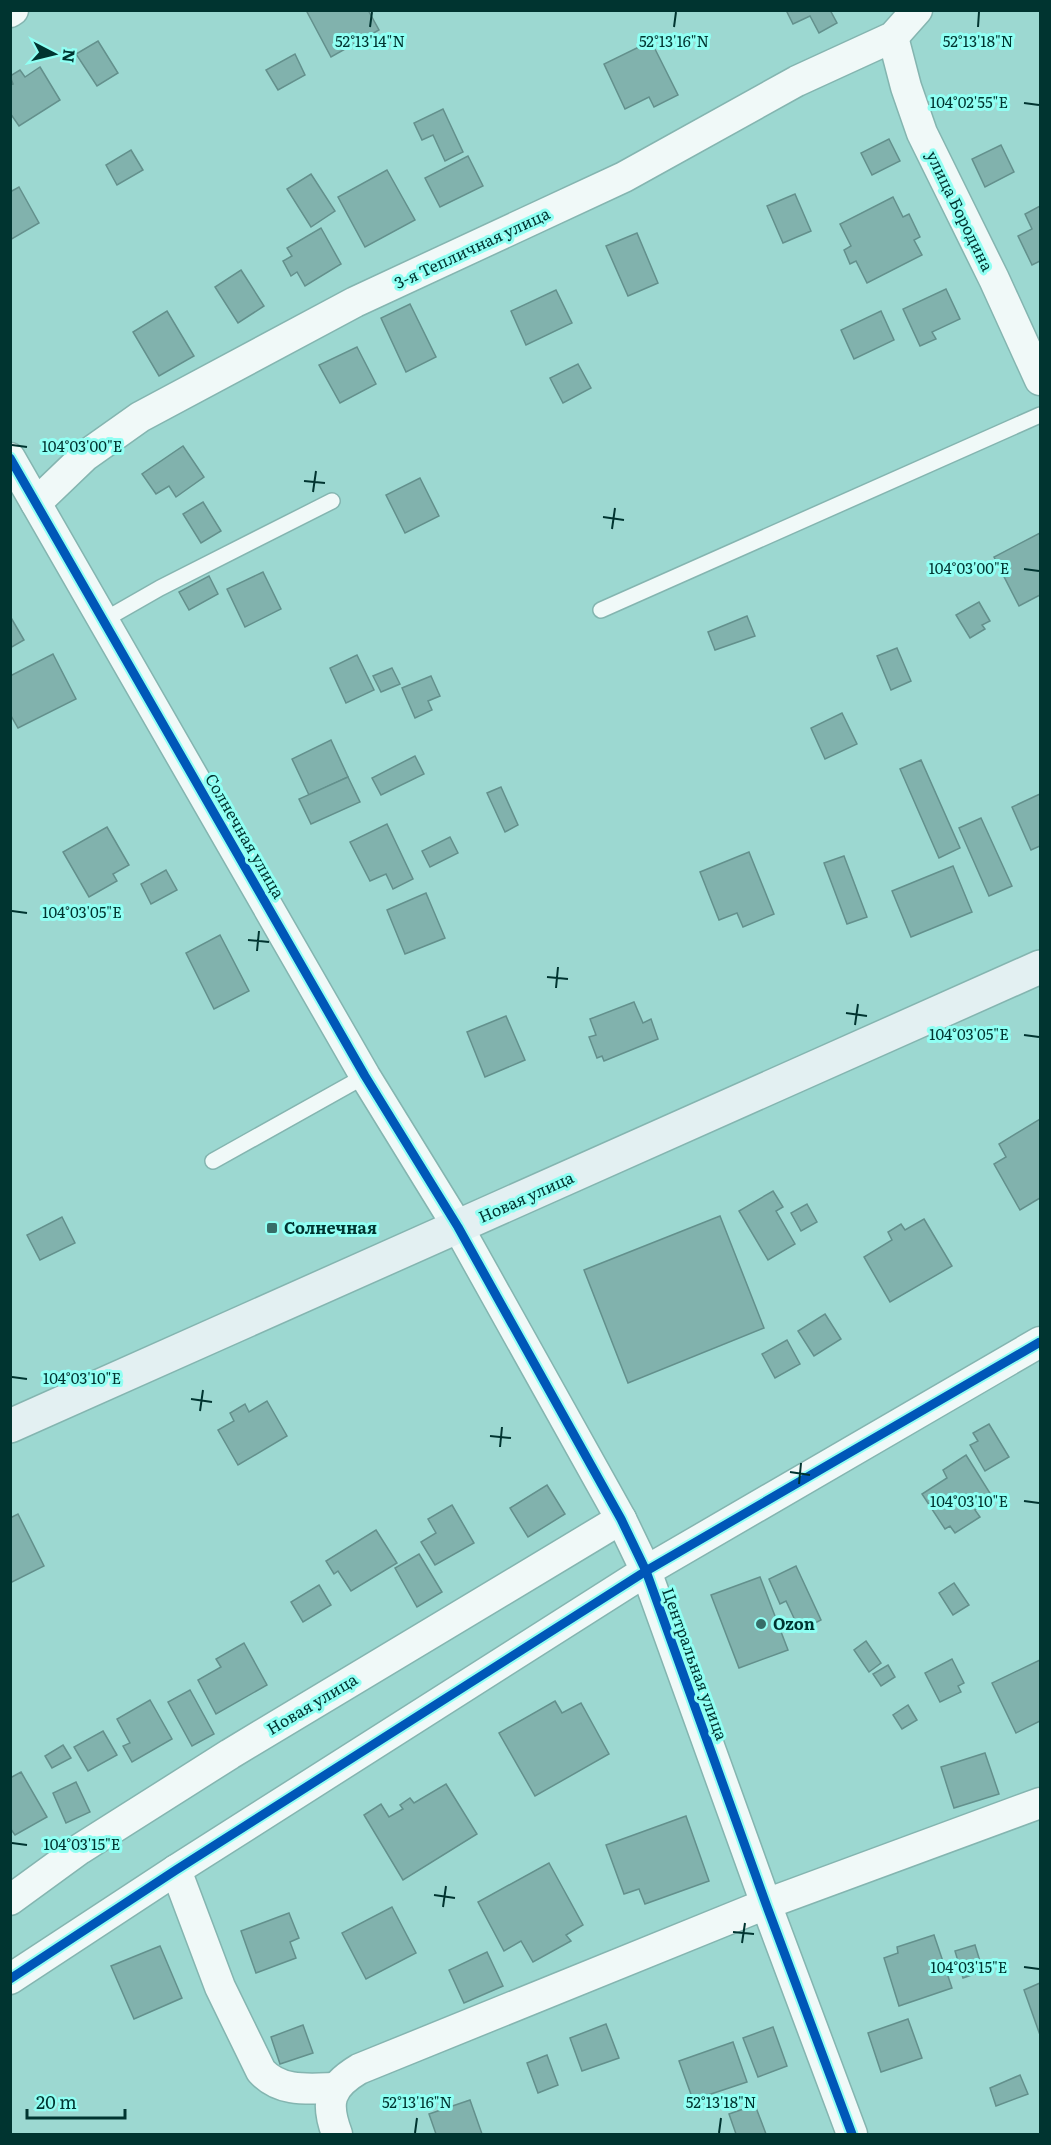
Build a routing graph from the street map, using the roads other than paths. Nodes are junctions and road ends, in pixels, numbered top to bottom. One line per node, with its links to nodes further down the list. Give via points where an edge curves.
1 (917, 10): 2 (street, 3-я Тепличная улица)
2 (894, 37): 3 (street, улица Бородина, via 922,133); 7 (street, 3-я Тепличная улица, via 797,81 624,177 355,302 274,344 130,423 85,456)
3 (1041, 380)
4 (1041, 415): 8 (lane)
5 (10, 458): 7 (street, Солнечная улица)
6 (332, 501): 9 (lane)
7 (36, 503): 9 (street, Солнечная улица)
8 (601, 610)
9 (104, 620): 11 (street, Солнечная улица)
10 (1041, 967): 13 (main road, Новая улица)
11 (365, 1076): 12 (lane); 13 (street, Солнечная улица)
12 (213, 1161)
13 (458, 1227): 15 (main road, Новая улица); 16 (street, Центральная улица)
14 (1041, 1342): 17 (street)
15 (10, 1426)
16 (621, 1519): 17 (street, Центральная улица); 20 (street, Новая улица, via 230,1754 80,1849)
17 (646, 1571): 19 (street); 21 (street, Центральная улица)
18 (1041, 1803): 21 (street)
19 (176, 1870): 22 (street); 23 (street, via 219,1987 261,2071 280,2085)
20 (10, 1900)
21 (766, 1904): 23 (street, via 389,2056 345,2077); 25 (street, Центральная улица)
22 (10, 1979)
23 (334, 2088): 24 (street, via 330,2102)
24 (337, 2134)
25 (852, 2134)

